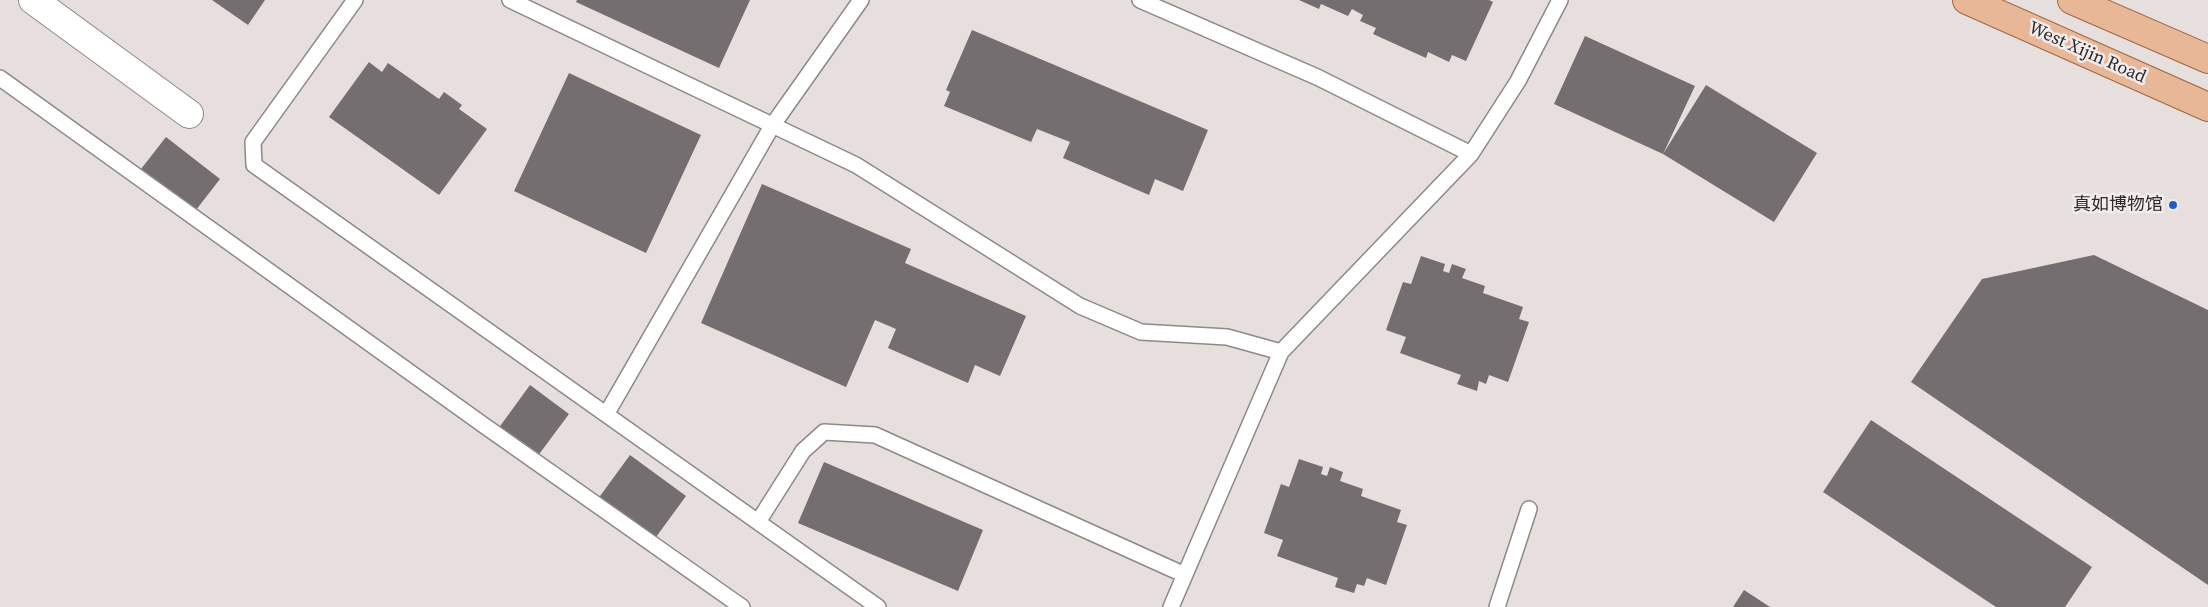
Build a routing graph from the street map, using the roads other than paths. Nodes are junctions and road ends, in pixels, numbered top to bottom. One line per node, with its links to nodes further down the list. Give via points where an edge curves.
1 (34, 0): 12 (street)
2 (355, 0): 16 (lane, via 253,142 254,165)
3 (510, 0): 13 (lane)
4 (861, 0): 13 (lane)
5 (1140, 0): 14 (lane, via 1317,77)
6 (1560, 0): 14 (lane, via 1518,81)
7 (1967, 0): 11 (main road, West Xijin Road)
8 (2072, 0): 9 (main road)
9 (2208, 60)
10 (0, 78): 20 (lane)
11 (2208, 107)
12 (189, 114)
13 (772, 126): 15 (lane, via 856,164 1080,306 1142,332 1227,337); 16 (lane)
14 (1471, 154): 15 (lane)
15 (1280, 352): 19 (lane)
16 (607, 413): 18 (lane)
17 (1529, 509): 23 (lane)
18 (758, 522): 19 (lane, via 803,451 824,432 875,435); 21 (lane)
19 (1185, 575): 22 (lane)
20 (742, 607)
21 (878, 607)
22 (1171, 607)
23 (1497, 607)

